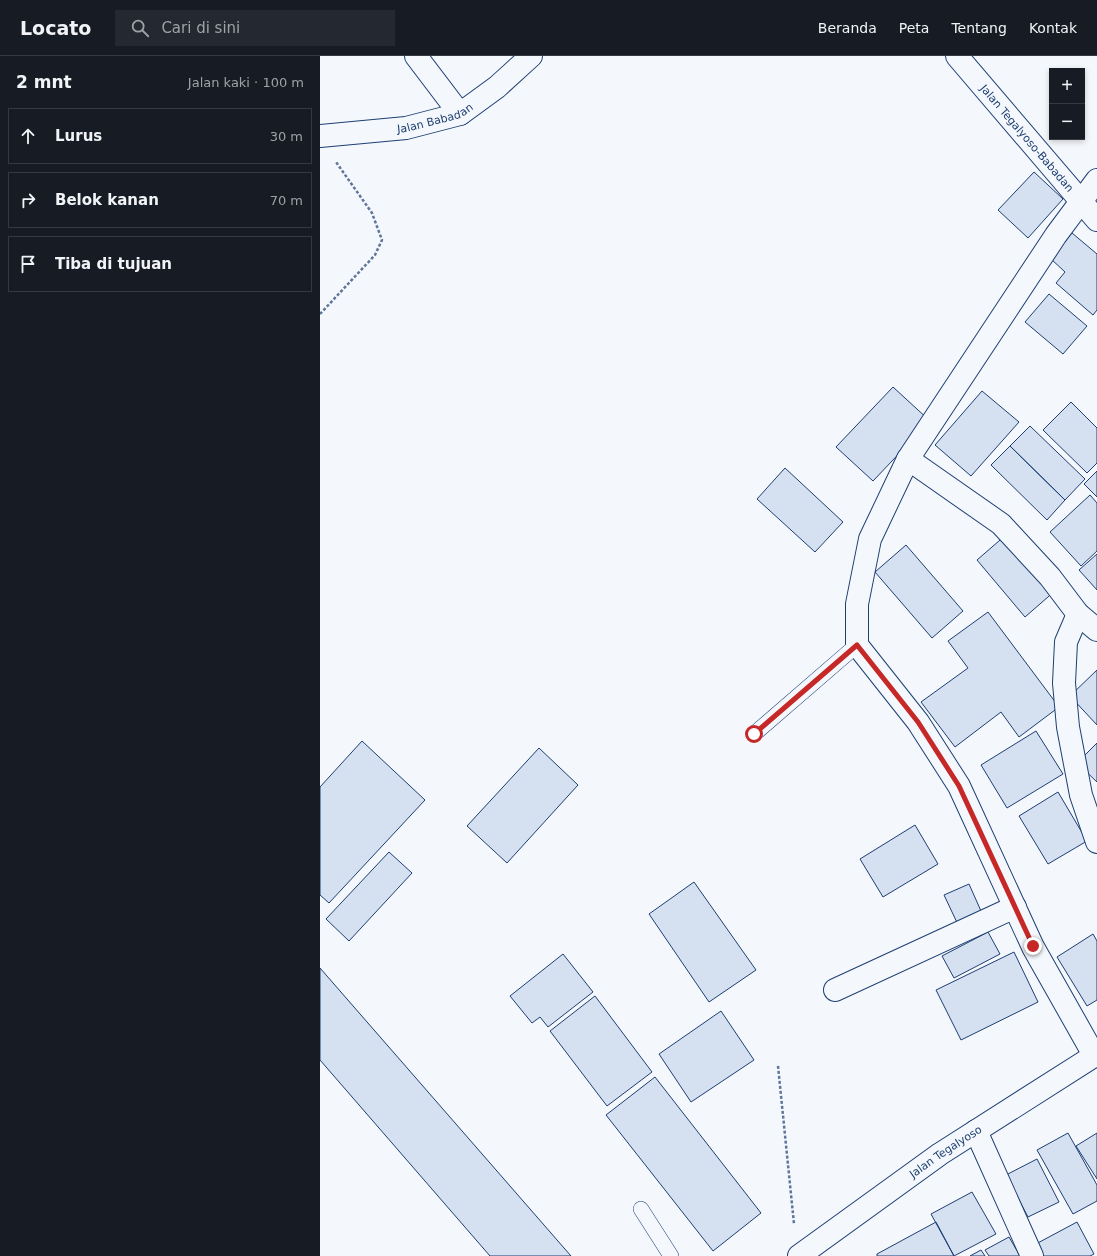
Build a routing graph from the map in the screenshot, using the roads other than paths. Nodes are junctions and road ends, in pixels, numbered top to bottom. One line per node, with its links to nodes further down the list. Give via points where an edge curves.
1 (416, 56): 4 (street)
2 (530, 56): 4 (street, Jalan Babadan, via 497,88)
3 (957, 56): 7 (street, Jalan Tegalyoso-Babadan)
4 (460, 114): 5 (street, Jalan Babadan, via 406,128)
5 (320, 136)
6 (1097, 180): 7 (street)
7 (1080, 201): 8 (street, Jalan Tegalyoso-Babadan); 9 (street)
8 (1097, 220)
9 (908, 459): 10 (street, via 1001,524 1050,577); 12 (street, via 870,539 857,604)
10 (1078, 614): 11 (street); 14 (street, via 1066,642 1064,683 1068,727 1081,795)
11 (1097, 630)
12 (857, 645): 13 (lane); 15 (street, via 918,722 959,786)
13 (754, 734)
14 (1097, 842)
15 (1015, 906): 16 (street); 17 (street, via 1033,946)
16 (835, 990)
17 (1096, 1054): 18 (street, Jalan Tegalyoso)
18 (976, 1131): 20 (street, Jalan Tegalyoso, via 940,1154); 23 (street)
19 (641, 1208): 21 (lane)
20 (821, 1250): 22 (street, Jalan Tegalyoso)
21 (671, 1256)
22 (799, 1256)
23 (1032, 1256)

